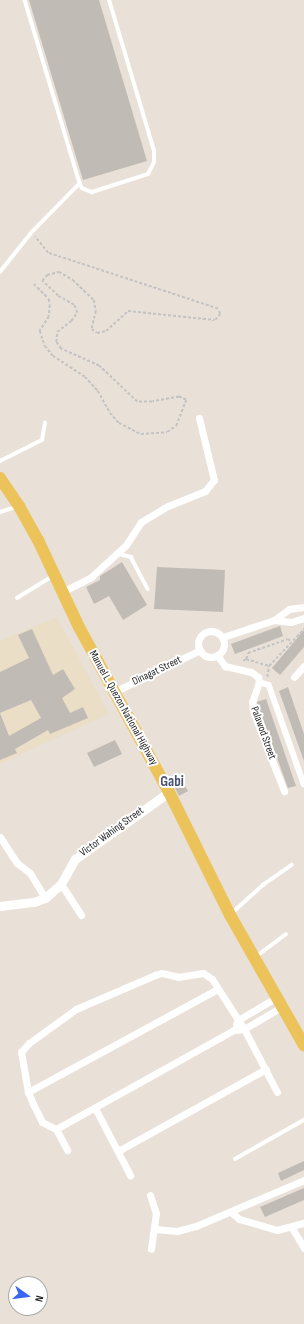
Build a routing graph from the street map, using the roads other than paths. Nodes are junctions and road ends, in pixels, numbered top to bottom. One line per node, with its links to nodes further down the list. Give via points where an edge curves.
1 (25, 0): 3 (lane)
2 (109, 0): 3 (lane, via 154,151 154,162 148,174 118,185 92,192 82,188)
3 (80, 183): 4 (lane, via 31,233)
4 (0, 272)
5 (199, 418): 11 (street, via 214,480 205,491 168,506 141,522 126,545)
6 (46, 423): 7 (lane, via 42,440)
7 (0, 461)
8 (0, 478): 9 (main road, Manuel L. Quezon National Highway)
9 (20, 506): 10 (lane); 12 (main road, Manuel L. Quezon National Highway)
10 (0, 512)
11 (116, 553): 13 (lane, via 131,557); 14 (street, via 91,577)
12 (54, 575): 14 (main road, Manuel L. Quezon National Highway); 15 (lane)
13 (148, 589)
14 (62, 592): 25 (main road, Manuel L. Quezon National Highway)
15 (17, 598)
16 (304, 607): 18 (street, via 283,612)
17 (304, 618): 18 (street, via 291,622)
18 (274, 620): 19 (street)
19 (223, 638): 20 (street, via 214,631 205,632 199,639); 21 (street, via 223,649)
20 (200, 650): 21 (street, via 208,656); 25 (street, Dinagat Street)
21 (217, 655): 24 (street, via 225,666 252,672)
22 (304, 666): 23 (street)
23 (294, 677)
24 (262, 682): 26 (street, via 269,685); 27 (street, Palawod Street, via 252,702 253,708)
25 (114, 692): 28 (main road, Manuel L. Quezon National Highway)
26 (304, 784)
27 (284, 791)
28 (169, 792): 31 (street, Victor Wahing Street, via 75,859); 35 (main road, Manuel L. Quezon National Highway)
29 (0, 837): 32 (street, via 17,863 30,873)
30 (292, 865): 35 (lane, via 263,885)
31 (61, 884): 32 (street, Victor Wahing Street); 34 (street)
32 (45, 898): 33 (street, Victor Wahing Street, via 34,902)
33 (0, 906)
34 (81, 915)
35 (230, 915): 37 (main road, Manuel L. Quezon National Highway)
36 (286, 934): 37 (lane)
37 (255, 958): 39 (main road, Manuel L. Quezon National Highway)
38 (218, 989): 40 (street); 45 (street); 45 (street, via 212,979 203,973 179,977 162,973 76,1009 23,1048 21,1057)
39 (280, 1001): 40 (street); 42 (street); 43 (main road, Manuel L. Quezon National Highway)
40 (238, 1020): 41 (street); 42 (street)
41 (234, 1030): 42 (street); 47 (street)
42 (244, 1030): 44 (street)
43 (304, 1044)
44 (266, 1069): 46 (street); 51 (street)
45 (28, 1092): 49 (street, via 42,1122)
46 (278, 1092)
47 (95, 1108): 49 (street); 51 (street)
48 (304, 1120): 52 (lane)
49 (56, 1129): 50 (street)
50 (67, 1150)
51 (118, 1151): 53 (street)
52 (235, 1159)
53 (130, 1175)
54 (304, 1180): 56 (street)
55 (150, 1194): 59 (street, via 156,1213)
56 (231, 1212): 58 (street, via 239,1219 272,1229); 59 (street, via 187,1229)
57 (304, 1223): 58 (street)
58 (292, 1228): 60 (street)
59 (155, 1229): 61 (street)
60 (304, 1248)
61 (150, 1249)

